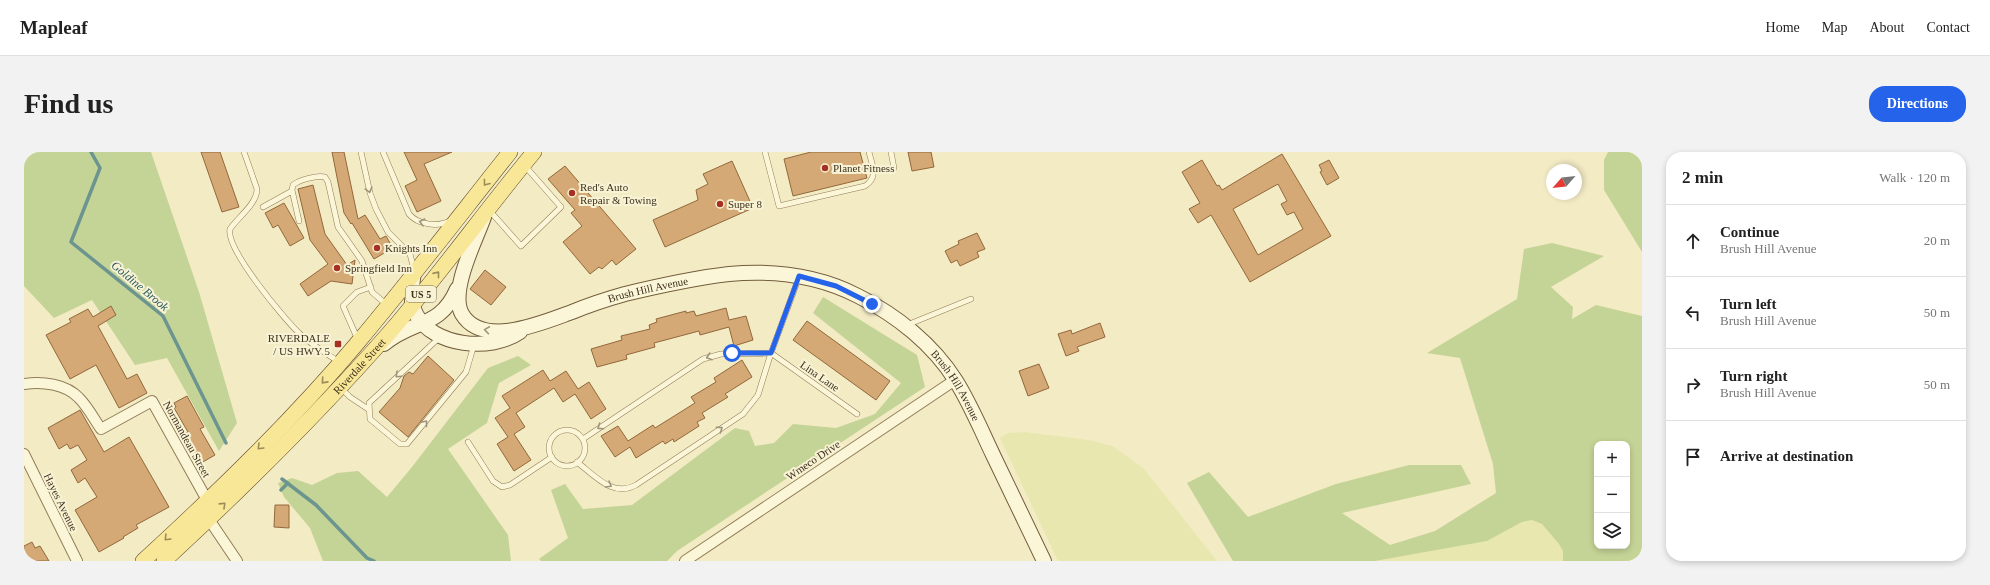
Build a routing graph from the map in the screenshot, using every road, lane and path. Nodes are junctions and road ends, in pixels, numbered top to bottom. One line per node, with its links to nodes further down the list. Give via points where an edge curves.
1 (244, 152): 32 (lane, via 257,194 230,229 231,240 252,277 290,324 307,340)
2 (360, 152): 16 (lane, one-way to 16, via 376,209 388,232 410,254)
3 (383, 152): 14 (lane, one-way to 3, via 439,224 413,219)
4 (510, 152): 14 (main road, Riverdale Street / US 5, one-way to 14)
5 (534, 152): 9 (main road, Riverdale Street / US 5)
6 (765, 152): 7 (lane, via 779,206 866,186 872,182 874,174)
7 (869, 152)
8 (891, 152): 10 (lane)
9 (523, 165): 13 (main road, Riverdale Street / US 5); 13 (lane, via 561,207 521,246)
10 (894, 168)
11 (292, 191): 12 (lane); 15 (lane); 19 (lane, via 293,185 297,182 321,176 326,178 338,227 362,262)
12 (263, 207)
13 (487, 211): 18 (street); 21 (main road, Riverdale Street / US 5, one-way to 13)
14 (459, 216): 16 (main road, Riverdale Street / US 5)
15 (300, 221)
16 (414, 272): 21 (street, Brush Hill Avenue, via 411,291); 22 (main road, Riverdale Street / US 5)
17 (799, 276): 25 (street, Brush Hill Avenue, via 847,290); 26 (street, Brush Hill Avenue, via 744,273 691,281 622,295); 30 (lane)
18 (461, 279): 23 (street, via 458,302); 24 (street, via 445,311)
19 (371, 287): 22 (lane, via 374,294); 28 (lane, via 357,292 343,306)
20 (971, 299): 25 (lane)
21 (413, 304): 24 (street, Brush Hill Avenue); 31 (main road, Riverdale Street / US 5)
22 (388, 306): 28 (main road, Riverdale Street / US 5)
23 (463, 316): 26 (street, Brush Hill Avenue, one-way to 23, via 486,330 473,325); 29 (street)
24 (422, 323): 27 (street, Brush Hill Avenue); 31 (street, via 390,339)
25 (905, 326): 33 (street, Brush Hill Avenue, via 926,344)
26 (525, 328): 29 (street, Brush Hill Avenue, via 505,340)
27 (441, 336): 29 (street, Brush Hill Avenue); 36 (lane, one-way to 36, via 369,403)
28 (358, 342): 32 (main road, Riverdale Street / US 5)
29 (470, 344): 36 (lane, one-way to 29, via 370,419 400,444 407,444 466,372)
30 (771, 353): 37 (lane, Lina Lane); 38 (lane, one-way to 38, via 726,354 703,359); 42 (lane, one-way to 30, via 614,488 623,490 636,485 743,414 758,395)
31 (367, 358): 35 (main road, Riverdale Street / US 5)
32 (340, 363): 43 (main road, Riverdale Street / US 5, one-way to 43, via 288,420)
33 (955, 380): 49 (street, Wmeco Drive); 50 (street, Brush Hill Avenue)
34 (24, 384): 43 (street, Normandeau Street, via 38,382 58,386 79,397 101,429 152,401)
35 (340, 387): 36 (lane); 44 (main road, Riverdale Street / US 5, one-way to 35)
36 (368, 409)
37 (857, 414)
38 (583, 439): 41 (lane, via 570,430 559,432 550,444); 42 (lane, via 584,454)
39 (468, 442): 41 (lane, via 494,481 502,487 510,485)
40 (24, 454): 45 (street, Hayes Avenue)
41 (552, 457): 42 (lane, via 563,465)
42 (578, 462)
43 (207, 500): 46 (main road, Riverdale Street / US 5, one-way to 46)
44 (208, 518): 47 (main road, Riverdale Street / US 5); 48 (street)
45 (77, 561)
46 (143, 561)
47 (164, 561)
48 (237, 561)
49 (685, 561)
50 (1044, 561)

